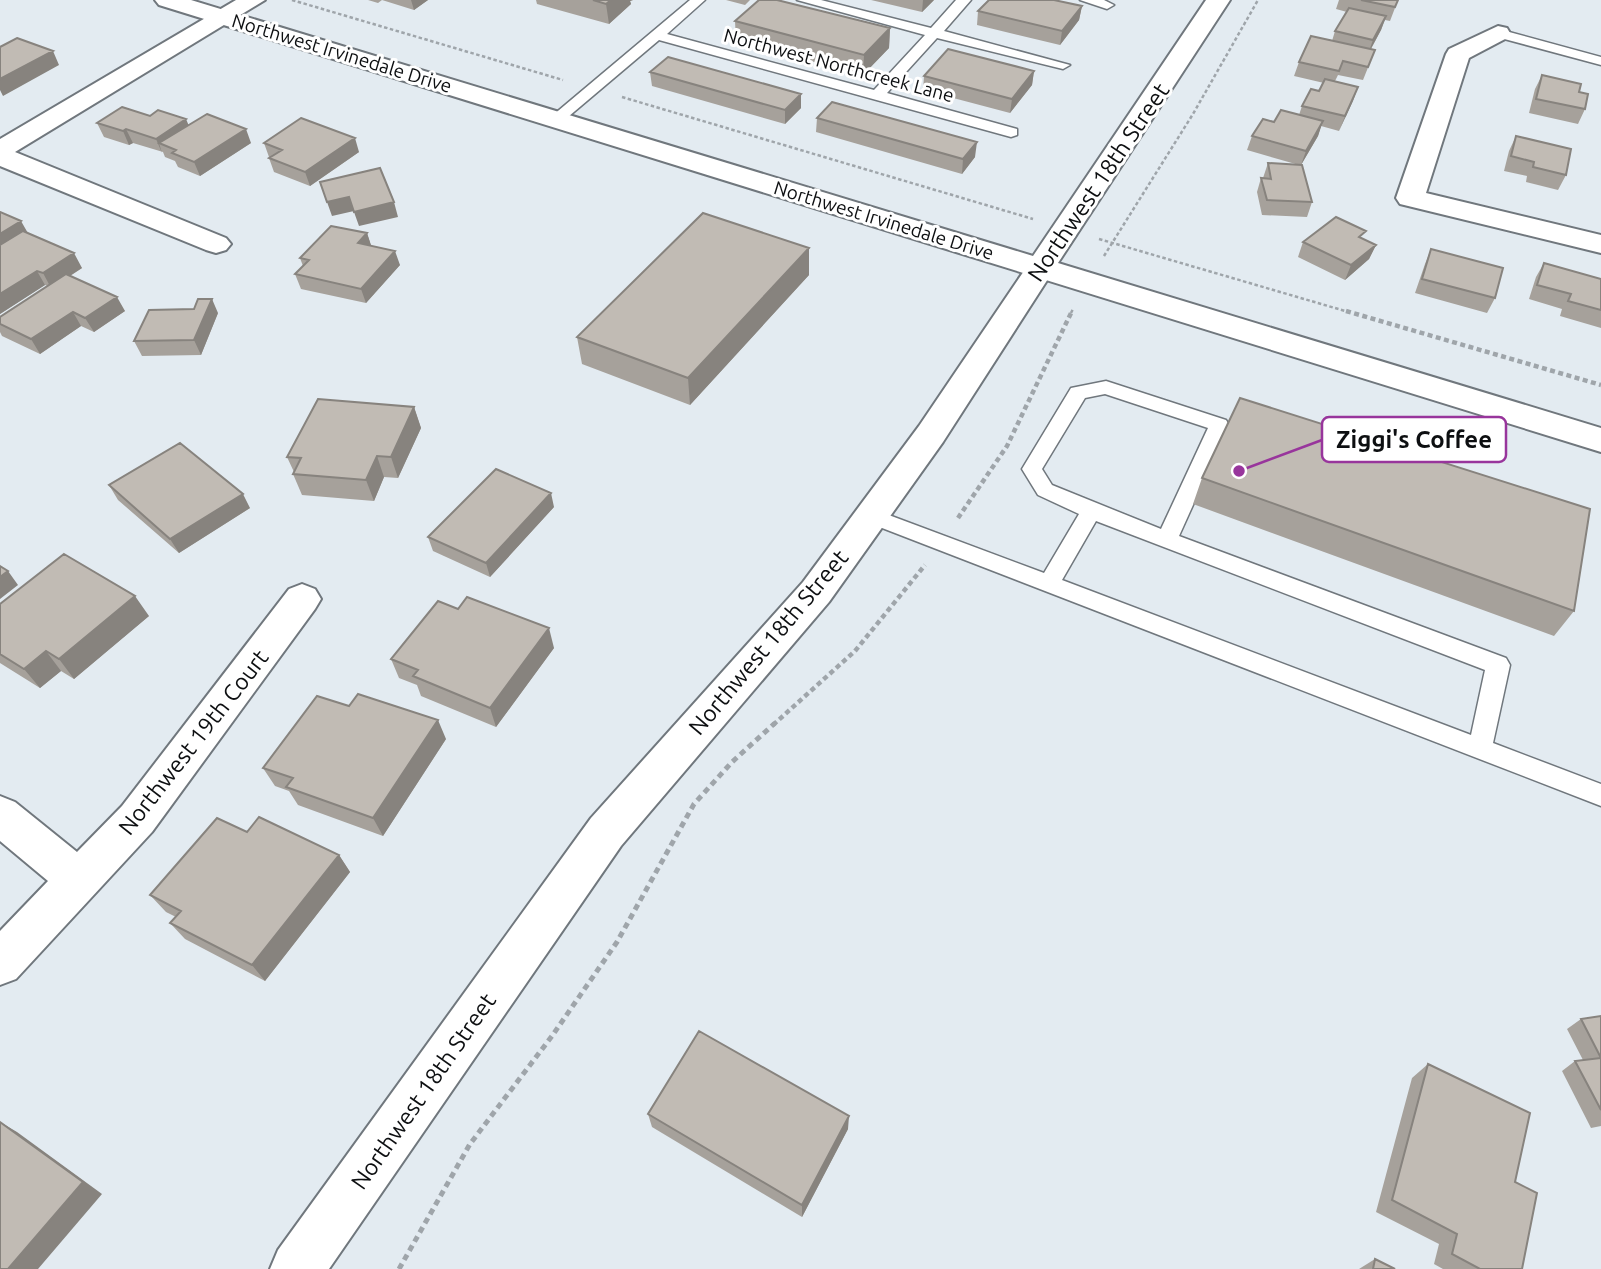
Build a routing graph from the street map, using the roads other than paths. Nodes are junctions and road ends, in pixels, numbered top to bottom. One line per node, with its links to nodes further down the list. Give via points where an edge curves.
1 (167, 0): 9 (street, Northwest Irvinedale Drive)
2 (253, 0): 9 (street)
3 (698, 0): 12 (lane)
4 (804, 0): 10 (lane)
5 (964, 0): 10 (lane)
6 (1087, 0): 8 (lane)
7 (1218, 0): 21 (street, Northwest 18th Street)
8 (1107, 5)
9 (223, 17): 16 (street, Northwest Irvinedale Drive); 18 (street)
10 (934, 33): 14 (lane); 15 (lane)
11 (1498, 33): 13 (lane); 20 (street, via 1458,54 1410,198)
12 (656, 35): 15 (lane, Northwest Northcreek Lane); 16 (lane)
13 (1601, 61)
14 (1063, 65)
15 (877, 94): 17 (lane, Northwest Northcreek Lane)
16 (557, 119): 21 (street, Northwest Irvinedale Drive)
17 (1011, 132)
18 (0, 153): 19 (street)
19 (216, 244)
20 (1601, 244)
21 (1040, 268): 22 (street, Northwest Irvinedale Drive); 24 (street, Northwest 18th Street)
22 (1601, 440)
23 (1091, 511): 25 (lane); 25 (lane, via 1045,490 1032,469 1078,393 1106,387 1219,425); 26 (lane)
24 (871, 516): 26 (lane); 33 (street, Northwest 18th Street, via 816,592 606,832)
25 (1167, 538): 28 (lane, via 1497,666)
26 (1049, 584): 28 (lane)
27 (302, 599): 31 (street, Northwest 19th Court, via 137,819)
28 (1480, 748): 29 (lane)
29 (1601, 795)
30 (0, 815): 31 (street)
31 (79, 880): 32 (street, Northwest 19th Court)
32 (0, 963)
33 (297, 1269)

